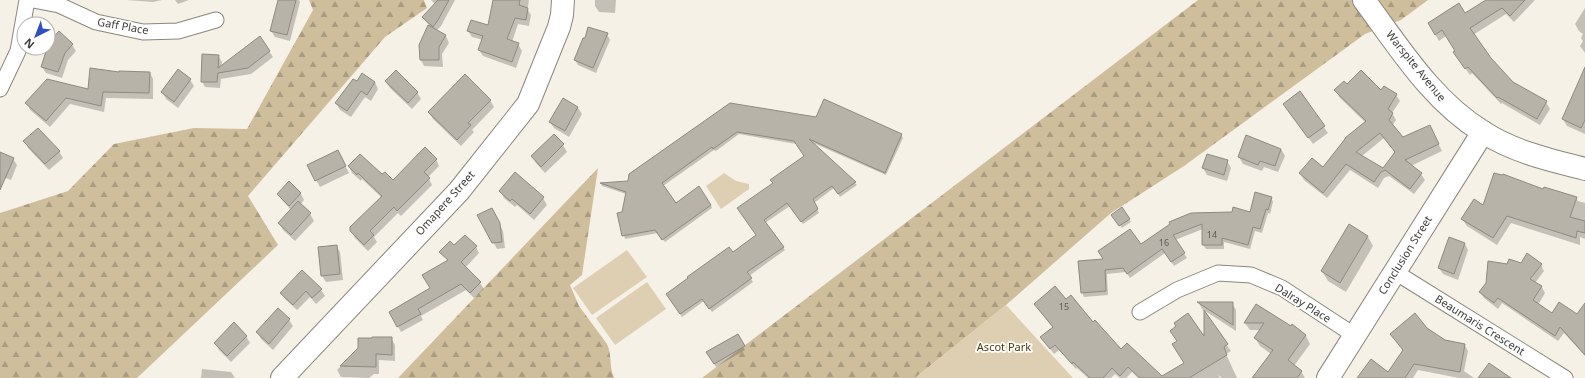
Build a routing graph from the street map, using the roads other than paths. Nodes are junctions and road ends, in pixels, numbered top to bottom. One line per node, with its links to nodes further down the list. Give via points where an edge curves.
1 (27, 0): 6 (street, via 18,51)
2 (33, 0): 5 (street, Gaff Place, via 59,5 96,22 143,32 178,31)
3 (563, 0): 13 (main road, Omapere Street, via 559,27 528,104 459,191)
4 (1364, 0): 7 (main road, Warspite Avenue, via 1450,108)
5 (216, 20)
6 (0, 89)
7 (1483, 132): 8 (main road, Warspite Avenue, via 1516,149); 9 (main road, Conclusion Street)
8 (1585, 169)
9 (1395, 272): 11 (main road, Conclusion Street); 12 (street, Beaumaris Crescent)
10 (1140, 312): 11 (street, Dalray Place, via 1177,290 1218,273 1251,275 1282,288)
11 (1354, 336): 14 (main road, Conclusion Street)
12 (1544, 373): 15 (street, Beaumaris Crescent)
13 (282, 378)
14 (1328, 378)
15 (1565, 378)

